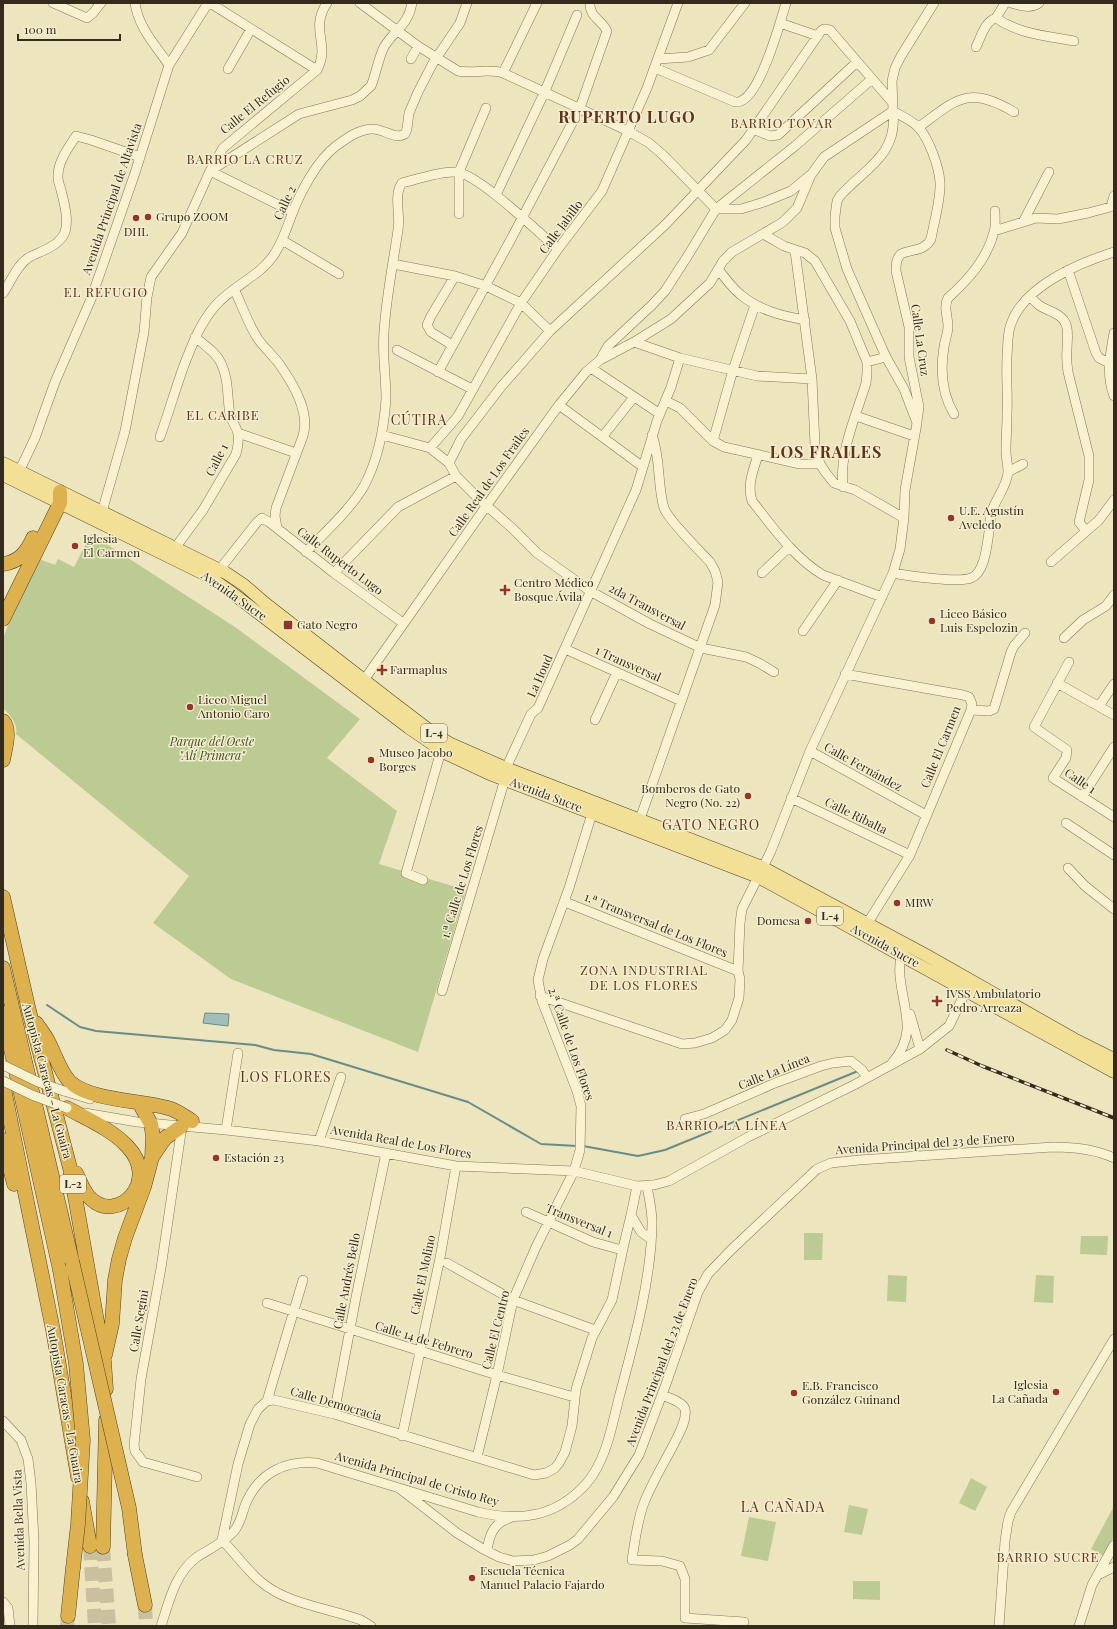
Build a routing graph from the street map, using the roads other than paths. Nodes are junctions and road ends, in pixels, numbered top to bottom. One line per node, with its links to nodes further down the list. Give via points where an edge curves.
1 (53, 3): 2 (street, via 87,18)
2 (102, 3)
3 (135, 3): 31 (street, via 141,25)
4 (209, 3): 21 (street); 31 (street, Avenida Principal de Altavista)
5 (327, 3): 34 (street, via 321,14 318,29 323,51 322,61)
6 (360, 3): 22 (street)
7 (412, 3): 22 (street)
8 (467, 3): 27 (street, Calle 2, via 460,24)
9 (537, 3): 35 (street)
10 (590, 3): 40 (street, via 590,9 605,25 607,31)
11 (678, 3): 28 (street, Calle Jabillo)
12 (744, 3): 28 (street, via 709,50 688,58)
13 (786, 3): 20 (street)
14 (1005, 3): 19 (street)
15 (1011, 3): 16 (street, via 1023,6)
16 (1039, 3)
17 (931, 4): 38 (street, via 896,68 892,81)
18 (577, 15): 37 (street)
19 (996, 18): 24 (street, via 1025,32); 26 (street, via 988,24)
20 (780, 23): 23 (street); 32 (street, via 764,70 748,96 741,102 735,102)
21 (251, 29): 33 (street); 34 (street)
22 (400, 29): 25 (street); 46 (street, via 383,49 367,91 352,100 299,114)
23 (818, 36): 30 (street, Calle La Cruz, via 824,29 830,30); 43 (street)
24 (1074, 41)
25 (418, 46): 27 (street); 29 (street)
26 (976, 47)
27 (437, 58): 35 (street, via 458,71); 56 (street, Calle 2, via 409,113 405,134 398,136 376,128 366,129 334,147 310,179)
28 (658, 58): 32 (street, Calle Jabillo)
29 (411, 59)
30 (857, 62): 36 (street, Calle La Cruz); 43 (street, via 778,135 770,136)
31 (169, 65): 45 (street, Avenida Principal de Altavista)
32 (655, 68): 44 (street, Calle Jabillo)
33 (228, 69)
34 (316, 70): 46 (street, Calle El Refugio, via 228,143)
35 (503, 73): 37 (street)
36 (872, 79): 38 (street, Calle La Cruz); 54 (street, via 795,146)
37 (545, 91): 40 (street); 51 (street)
38 (892, 107): 42 (street, Calle La Cruz); 49 (street, via 830,152); 84 (street, via 894,125 886,148 876,163 840,196 835,216 835,228 847,269)
39 (486, 108): 47 (street)
40 (580, 108): 44 (street); 58 (street)
41 (1014, 112): 42 (street, via 983,98 966,97 953,102)
42 (919, 127): 102 (street, Calle La Cruz, via 932,150 940,192 929,244 921,249 901,254 897,259 896,271 909,327 909,357 919,407)
43 (754, 129): 50 (street)
44 (628, 131): 50 (street, via 649,143); 63 (street, Calle Jabillo, via 602,191)
45 (140, 157): 73 (street, via 76,136 58,173 67,223 64,234 59,241 27,259 18,268); 121 (street, Avenida Principal de Altavista, via 92,299)
46 (210, 171): 56 (street); 127 (street, Calle El Refugio, via 182,233 151,277 144,332 125,431)
47 (459, 172): 51 (street, via 468,175); 57 (street); 66 (street, via 432,175 400,185 399,227)
48 (1049, 172): 59 (street)
49 (810, 175): 54 (street, via 791,191 764,202 740,209); 61 (street, via 797,208 783,222)
50 (698, 191): 54 (street); 78 (street, via 634,255)
51 (496, 195): 58 (street)
52 (1114, 196): 53 (street)
53 (1113, 207): 59 (street, via 1058,219 1036,218)
54 (716, 209): 86 (street, via 665,291 608,346)
55 (995, 211): 60 (street)
56 (293, 212): 62 (street, Calle 2)
57 (459, 214)
58 (522, 219): 63 (street); 71 (street)
59 (1023, 222): 60 (street)
60 (994, 231): 99 (street, via 975,271 946,303 949,328 944,347 943,385 948,405)
61 (763, 234): 64 (street); 67 (street, via 732,252)
62 (282, 240): 69 (street); 72 (street, Calle 2, via 262,270)
63 (558, 249): 75 (street, Calle Jabillo)
64 (795, 250): 77 (street); 87 (street, via 815,261 850,321)
65 (1114, 252): 68 (street)
66 (393, 264): 70 (street); 105 (street, via 384,332 386,400)
67 (718, 269): 76 (street, via 740,294); 81 (street, via 710,283 671,319)
68 (1068, 270): 74 (street, via 1051,279); 88 (street, via 1096,353 1099,358)
69 (339, 274)
70 (454, 276): 71 (street); 82 (street, via 427,325 431,332)
71 (486, 286): 75 (street); 82 (street)
72 (234, 288): 80 (street, Calle 2, via 216,305); 112 (street, via 252,330 282,368 301,404 305,429)
73 (3, 293)
74 (1030, 296): 119 (street, via 1012,320 1009,331 1006,374); 130 (street, via 1036,304 1063,319 1067,327 1068,372 1089,456 1089,480 1079,522)
75 (521, 303): 78 (street); 93 (street, Calle Jabillo)
76 (755, 305): 77 (street, via 776,314); 90 (street)
77 (805, 320): 92 (street)
78 (550, 331): 103 (street, via 501,387)
79 (1114, 333): 88 (street)
80 (194, 337): 104 (street, Calle 1, via 221,362 225,372 230,414); 107 (street, Calle 2)
81 (634, 342): 85 (street); 86 (street)
82 (452, 345): 91 (street)
83 (397, 350): 91 (street)
84 (886, 357): 87 (street); 102 (street, via 904,389)
85 (680, 358): 90 (street); 96 (street, La Houd)
86 (600, 360): 89 (street, Calle Real de Los Frailes)
87 (866, 362): 101 (street, via 867,378)
88 (1109, 363): 94 (street)
89 (591, 368): 95 (street); 97 (street, Calle Real de Los Frailes)
90 (733, 370): 92 (street, via 757,376); 110 (street)
91 (438, 372): 93 (street)
92 (812, 379): 116 (street, via 815,445)
93 (472, 389): 100 (street, Calle Jabillo)
94 (1114, 394)
95 (634, 397): 98 (street); 108 (street)
96 (666, 401): 98 (street, La Houd); 110 (street, via 680,408)
97 (559, 405): 108 (street); 126 (street, Calle Real de Los Frailes)
98 (660, 414): 106 (street, La Houd)
99 (954, 414)
100 (458, 416): 103 (street); 111 (street, Calle Jabillo)
101 (856, 416): 109 (street); 123 (street, via 844,454)
102 (916, 423): 109 (street)
103 (472, 426): 114 (street, via 461,439)
104 (238, 433): 112 (street); 132 (street, Calle 1, via 239,444 236,454 203,510)
105 (382, 435): 111 (street); 133 (street, via 371,469 360,491)
106 (652, 435): 118 (street, La Houd); 149 (street, via 657,448 666,511 710,562 718,582 716,605)
107 (160, 436)
108 (603, 436): 118 (street)
109 (914, 436): 128 (street, via 905,490)
110 (713, 441): 113 (street, via 724,447)
111 (430, 448): 114 (street)
112 (296, 453): 129 (street, via 276,508)
113 (758, 455): 116 (street, via 800,464); 131 (street, via 750,480 752,501)
114 (449, 462): 122 (street, 2da Transversal)
115 (3, 463): 121 (main road, Avenida Sucre / L-4)
116 (820, 464): 123 (street, via 834,483)
117 (1023, 464): 119 (street)
118 (644, 467): 141 (street, La Houd)
119 (1008, 472): 138 (street, via 991,514 982,566 974,576 964,579)
120 (3, 475): 121 (main road, Avenida Sucre / L-4)
121 (17, 476): 124 (main road, Avenida Sucre / L-4)
122 (456, 476): 126 (street, 2da Transversal); 136 (street, via 398,507)
123 (843, 487): 128 (street, via 855,490)
124 (57, 498): 127 (main road, Avenida Sucre / L-4); 135 (highway, via 26,552 11,563); 139 (main road, Avenida Sucre / L-4); 144 (highway)
125 (1114, 500): 130 (street)
126 (486, 505): 141 (street, 2da Transversal, via 537,553); 145 (street, Calle Real de Los Frailes)
127 (102, 512): 132 (main road, Avenida Sucre / L-4)
128 (904, 518): 138 (street, via 900,549)
129 (277, 528): 133 (street, Calle Ruperto Lugo); 139 (street, Calle Ruperto Lugo, via 262,518 258,520)
130 (1086, 532): 134 (street)
131 (789, 547): 137 (street); 140 (street, via 815,570)
132 (175, 548): 139 (main road, Avenida Sucre / L-4)
133 (306, 552): 136 (street, Calle Ruperto Lugo)
134 (1050, 562)
135 (3, 564)
136 (334, 573): 145 (street, Calle Ruperto Lugo)
137 (762, 573)
138 (893, 573): 143 (street)
139 (216, 574): 155 (main road, Avenida Sucre / L-4, via 241,583); 165 (main road, Avenida Sucre / L-4, via 232,593)
140 (838, 580): 143 (street); 146 (street)
141 (590, 591): 149 (street, 2da Transversal); 150 (street, La Houd)
142 (1114, 595): 148 (street, via 1106,606 1083,620)
143 (882, 597): 154 (street)
144 (3, 619)
145 (403, 623): 155 (street, Calle Real de Los Frailes)
146 (803, 631)
147 (1025, 633): 160 (street, via 1011,652 994,709)
148 (1064, 638)
149 (701, 648): 153 (street, 2da Transversal, via 746,658); 158 (street)
150 (565, 649): 152 (street, 1 Transversal); 168 (street, La Houd, via 538,708 531,714)
151 (1070, 662): 156 (street)
152 (616, 672): 158 (street, 1 Transversal); 162 (street)
153 (774, 672)
154 (846, 674): 160 (street, Calle El Carmen, via 969,697); 166 (street)
155 (364, 680): 168 (main road, Avenida Sucre / L-4, via 438,736)
156 (1057, 683): 159 (street); 169 (street, Calle 1, via 1034,727 1067,750 1066,758 1053,778)
157 (1114, 684): 159 (street)
158 (681, 701): 174 (street)
159 (1099, 706): 161 (street)
160 (971, 710): 172 (street, Calle El Carmen)
161 (1114, 715)
162 (595, 720)
163 (3, 721): 167 (highway, via 7,732)
164 (1114, 747): 169 (street)
165 (442, 751): 168 (main road, Avenida Sucre / L-4, via 469,765); 180 (street, via 406,873)
166 (810, 751): 170 (street); 172 (street, Calle Fernández)
167 (3, 760)
168 (506, 773): 171 (main road, Avenida Sucre / L-4); 188 (street, 1.ª Calle de Los Flores)
169 (1082, 797): 173 (street, Calle 1)
170 (791, 798): 177 (street, Calle Ribalta); 179 (street, via 771,851)
171 (594, 808): 174 (main road, Avenida Sucre / L-4); 179 (main road, Avenida Sucre / L-4); 182 (street, 2.ª Calle de Los Flores)
172 (926, 815): 177 (street, Calle El Carmen)
173 (1114, 817)
174 (640, 819): 179 (main road, Avenida Sucre / L-4)
175 (1066, 823): 176 (street)
176 (1114, 855)
177 (910, 856): 184 (street, Calle El Carmen)
178 (1068, 868): 183 (street, via 1085,886)
179 (760, 872): 184 (main road, Avenida Sucre / L-4); 185 (main road, Avenida Sucre / L-4); 187 (street, via 747,897 741,916)
180 (424, 880)
181 (3, 897): 192 (highway, Autopista Caracas - La Guaira / L-2)
182 (565, 902): 187 (street, 1.ª Transversal de Los Flores); 190 (street, 2.ª Calle de Los Flores, via 541,968 538,980)
183 (1114, 909)
184 (868, 924): 185 (main road, Avenida Sucre / L-4)
185 (905, 950): 189 (main road, Avenida Sucre / L-4); 191 (street, via 900,961); 197 (main road, Avenida Sucre / L-4, via 1074,1038)
186 (3, 968): 220 (highway, Autopista Caracas - La Guaira / L-2)
187 (738, 971): 190 (street, via 739,998 729,1026 712,1038 687,1044)
188 (442, 991)
189 (966, 992): 195 (street, Avenida Real de Los Flores, via 949,1026); 197 (main road, Avenida Sucre / L-4)
190 (540, 996): 217 (street, 2.ª Calle de Los Flores, via 581,1106 580,1150)
191 (906, 1005): 194 (street); 195 (street, via 912,1016)
192 (28, 1011): 203 (highway, Autopista Caracas - La Guaira / L-2); 208 (highway, via 47,1039 62,1071 73,1084 110,1097 167,1108 177,1112)
193 (3, 1013): 255 (highway, Autopista Caracas - La Guaira / L-2, bridge, via 60,1270 76,1364 83,1440 78,1524)
194 (906, 1037): 195 (street, via 906,1045); 198 (street)
195 (917, 1050): 198 (street, Avenida Real de Los Flores)
196 (238, 1053): 209 (street)
197 (1113, 1063)
198 (892, 1064): 201 (street, Avenida Real de Los Flores)
199 (3, 1065): 203 (street, Avenida Real de Los Flores, bridge)
200 (341, 1077): 212 (street)
201 (867, 1078): 206 (street, Calle La Línea, via 851,1061 833,1063 775,1083 704,1114); 219 (street, Avenida Real de Los Flores, via 748,1137 670,1181)
202 (3, 1082): 204 (street, Avenida Real de Los Flores, bridge); 226 (highway, Autopista Caracas - La Guaira / L-2)
203 (58, 1094): 205 (street, Avenida Real de Los Flores); 211 (highway, Autopista Caracas - La Guaira / L-2); 220 (highway, L-2)
204 (68, 1108): 207 (street, Avenida Real de Los Flores, via 98,1116); 211 (highway, via 103,1128 127,1146 139,1170 136,1190 119,1204 112,1206 96,1203 85,1191)
205 (142, 1108): 207 (highway); 208 (street, Avenida Real de Los Flores)
206 (685, 1119)
207 (151, 1124): 208 (street, Avenida Real de Los Flores); 214 (highway)
208 (187, 1124): 209 (street, Avenida Real de Los Flores); 214 (highway, via 165,1138); 245 (street, Calle Segini, via 141,1379 134,1452 143,1462)
209 (226, 1130): 212 (street, Avenida Real de Los Flores)
210 (3, 1140): 226 (highway)
211 (63, 1141): 236 (highway, Autopista Caracas - La Guaira / L-2)
212 (319, 1141): 213 (street, Avenida Real de Los Flores)
213 (386, 1153): 216 (street, Avenida Real de Los Flores); 232 (street, Calle Andrés Bello)
214 (152, 1157): 236 (highway, via 118,1259 114,1280 112,1324)
215 (1114, 1158): 238 (street, Avenida Principal del 23 de Enero, via 1071,1147 1052,1147 860,1160 823,1166 801,1183 708,1274 696,1298)
216 (456, 1166): 217 (street, Avenida Real de Los Flores); 235 (street, Calle El Molino, via 440,1258)
217 (574, 1171): 218 (street, Avenida Real de Los Flores); 223 (street, Calle El Centro)
218 (637, 1186): 219 (street, Avenida Real de Los Flores); 222 (street)
219 (647, 1186): 224 (street, Avenida Principal de Cristo Rey, via 652,1221)
220 (54, 1188): 254 (highway, Autopista Caracas - La Guaira / L-2, bridge, via 129,1508)
221 (526, 1212): 223 (street, Transversal 1)
222 (631, 1215): 224 (street, via 641,1232); 225 (street)
223 (549, 1222): 225 (street, Transversal 1, via 593,1242); 229 (street, Calle El Centro)
224 (651, 1239): 247 (street, Avenida Principal de Cristo Rey, via 641,1306 604,1452 589,1479 564,1502 547,1512)
225 (622, 1250): 233 (street, via 612,1300)
226 (38, 1261): 236 (highway, Autopista Caracas - La Guaira / L-2, via 96,1547 106,1418)
227 (446, 1263): 229 (street)
228 (303, 1280): 231 (street)
229 (513, 1300): 233 (street); 237 (street, Calle El Centro)
230 (267, 1303): 231 (street, Calle 14 de Febrero)
231 (294, 1311): 232 (street, Calle 14 de Febrero); 240 (street)
232 (350, 1330): 235 (street, Calle 14 de Febrero); 241 (street, Calle Andrés Bello)
233 (595, 1330): 239 (street)
234 (1114, 1339): 261 (street, via 1011,1512 1005,1541)
235 (419, 1350): 237 (street, Calle 14 de Febrero); 243 (street, Calle El Molino)
236 (104, 1361)
237 (497, 1375): 239 (street, Calle 14 de Febrero); 244 (street, Calle El Centro)
238 (662, 1395): 250 (street, Avenida Principal del 23 de Enero, via 633,1467 578,1539 534,1560 513,1561); 256 (street, via 683,1406 684,1421 644,1504 632,1560 662,1561 680,1566 685,1579 685,1618)
239 (574, 1397): 244 (street, Calle Democracia, via 572,1426 565,1452 555,1468 541,1475 534,1475)
240 (267, 1401): 241 (street, Calle Democracia, via 280,1400); 248 (street, via 258,1408 250,1424 238,1464)
241 (334, 1414): 243 (street, Calle Democracia)
242 (3, 1421): 258 (street, Avenida Bella Vista, via 21,1440 28,1459 34,1541)
243 (402, 1436): 244 (street, Calle Democracia)
244 (477, 1457)
245 (197, 1477)
246 (399, 1488): 247 (street, Avenida Principal de Cristo Rey, via 490,1515); 248 (street, Avenida Principal de Cristo Rey, via 316,1463 298,1462 279,1467 258,1484 249,1497 238,1526); 250 (street, Avenida Principal del 23 de Enero, via 457,1533)
247 (513, 1517): 250 (street, via 503,1520 492,1531)
248 (222, 1540): 259 (street, Avenida Principal de Cristo Rey, via 185,1569 173,1591); 260 (street, via 261,1582 278,1593 355,1618)
249 (1114, 1545): 252 (street)
250 (487, 1551)
251 (1114, 1567): 252 (street)
252 (1100, 1574): 262 (street, via 1092,1585)
253 (3, 1602): 257 (street, via 8,1608)
254 (144, 1605)
255 (68, 1616)
256 (744, 1622)
257 (10, 1626)
258 (33, 1626)
259 (161, 1626)
260 (371, 1626)
261 (999, 1626)
262 (1079, 1626)

